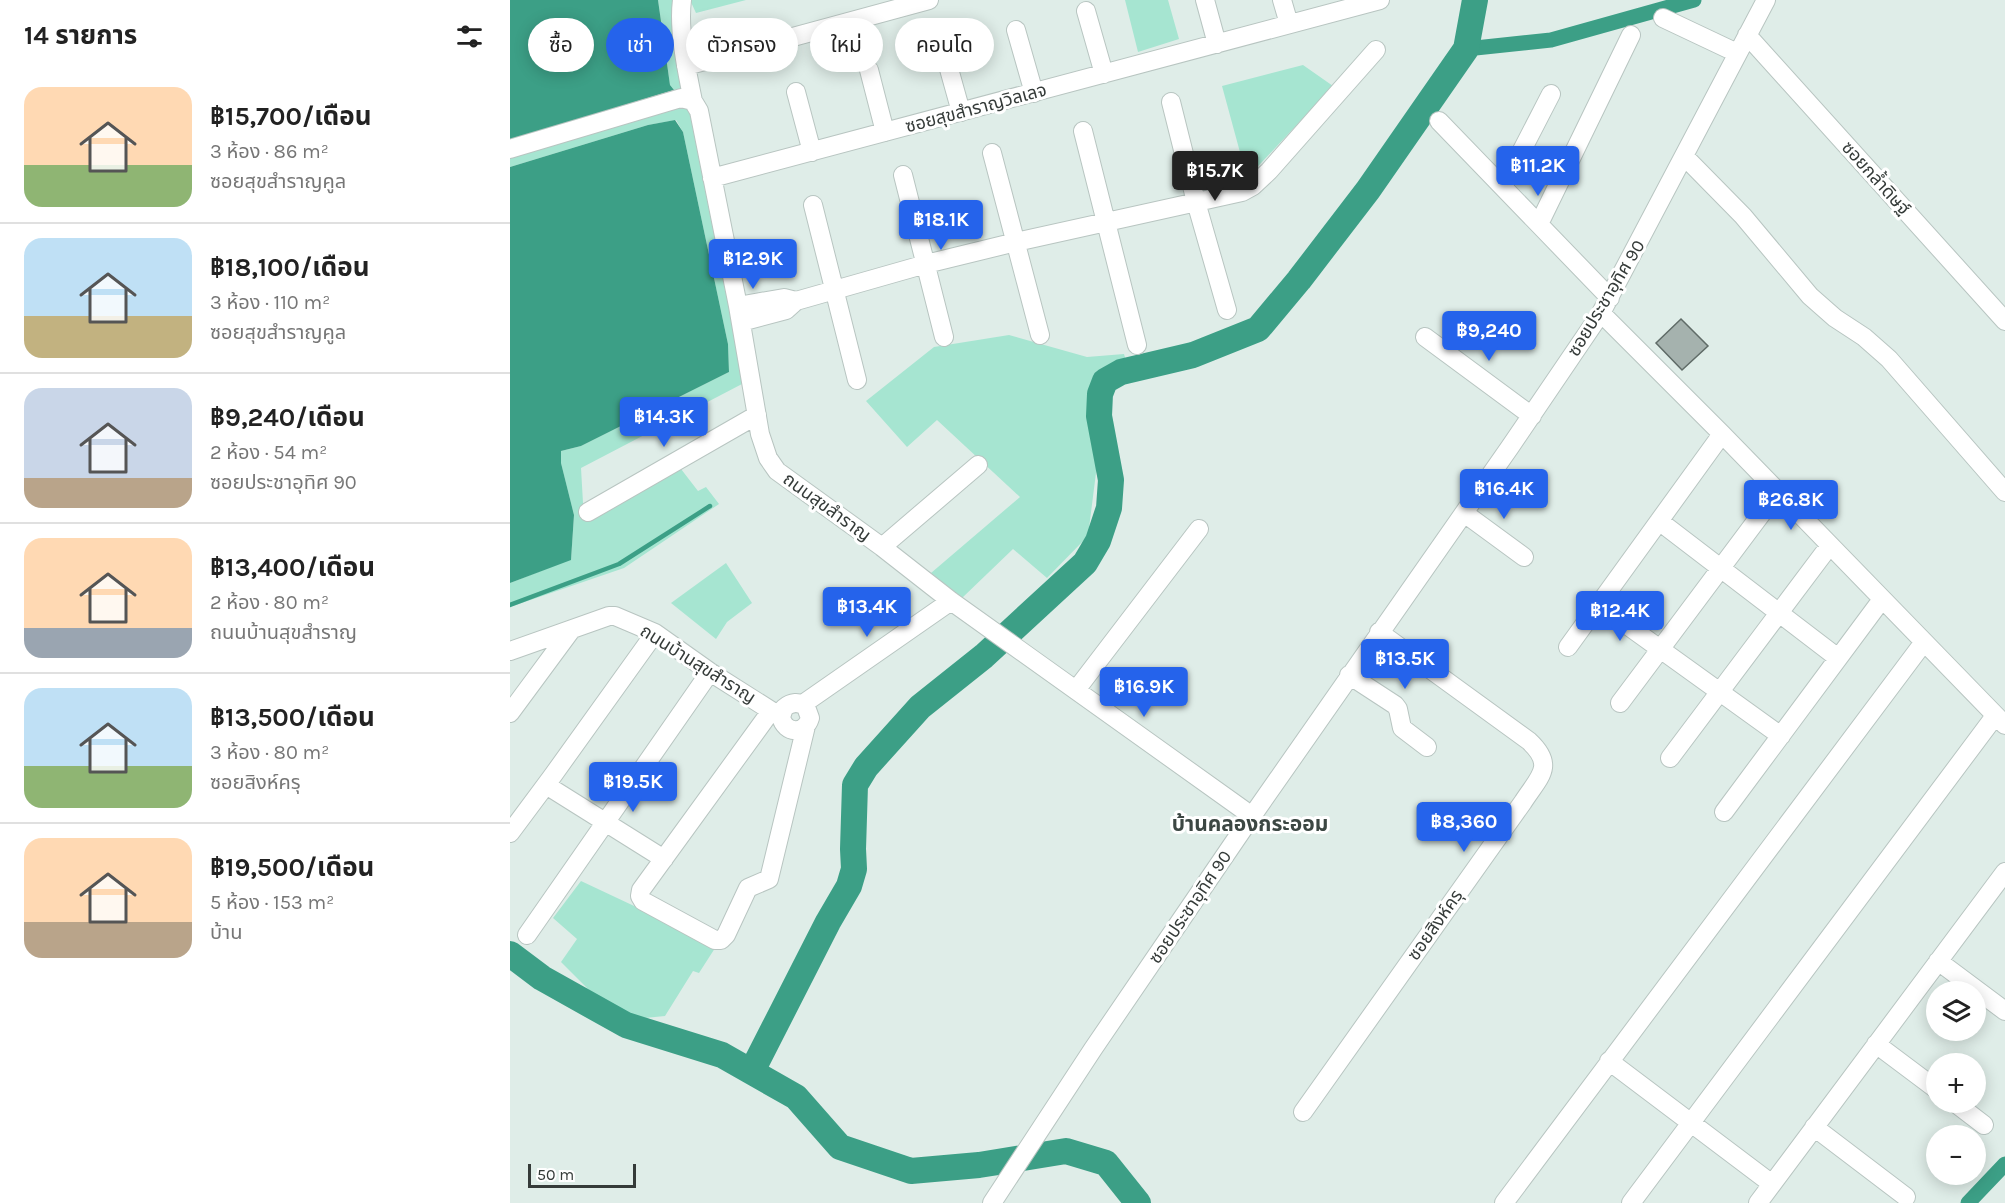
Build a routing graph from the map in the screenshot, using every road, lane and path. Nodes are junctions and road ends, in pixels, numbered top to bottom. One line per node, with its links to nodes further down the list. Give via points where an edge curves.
1 (682, 0): 18 (street, ถนนสุขสำราญ)
2 (929, 0): 13 (street)
3 (1205, 0): 15 (street)
4 (1282, 0): 10 (street)
5 (1380, 0): 7 (street, ซอยสุขสำราญวิลเลจ)
6 (1766, 0): 12 (street, ซอยประชาอุทิศ 90)
7 (1358, 3): 10 (street, ซอยสุขสำราญวิลเลจ)
8 (1086, 11): 22 (street)
9 (1663, 18): 17 (street)
10 (1289, 24): 15 (street, ซอยสุขสำราญวิลเลจ)
11 (1016, 30): 24 (street)
12 (1747, 35): 17 (street, ซอยประชาอุทิศ 90); 49 (street, ซอยกล้ำดิษฐ์)
13 (798, 36)
14 (1630, 36): 42 (street)
15 (1217, 44): 22 (street, ซอยสุขสำราญวิลเลจ)
16 (1377, 50): 39 (street, via 1253,186)
17 (1737, 53): 35 (street, ซอยประชาอุทิศ 90)
18 (686, 66)
19 (687, 72): 26 (street, ถนนสุขสำราญ)
20 (870, 72): 31 (street)
21 (950, 72): 28 (street)
22 (1104, 74): 24 (street, ซอยสุขสำราญวิลเลจ)
23 (796, 92): 33 (street)
24 (1034, 93): 28 (street, ซอยสุขสำราญวิลเลจ)
25 (1551, 94): 38 (street)
26 (693, 101): 32 (street, via 681,98); 37 (street, ถนนสุขสำราญ, via 699,111)
27 (1171, 102): 39 (street)
28 (961, 112): 31 (street, ซอยสุขสำราญวิลเลจ)
29 (1439, 121): 38 (street)
30 (1083, 131): 41 (street)
31 (885, 132): 33 (street, ซอยสุขสำราญวิลเลจ)
32 (510, 149)
33 (812, 152): 37 (street, ซอยสุขสำราญวิลเลจ)
34 (992, 153): 43 (street)
35 (1684, 156): 46 (street, ซอยประชาอุทิศ 90); 59 (street, via 1746,220 1810,296 1889,359)
36 (903, 175): 44 (street)
37 (712, 178): 48 (street, ถนนสุขสำราญ)
38 (1503, 187): 42 (street)
39 (1196, 202): 41 (street); 47 (street)
40 (813, 205): 45 (street)
41 (1106, 221): 43 (street); 53 (street)
42 (1539, 224): 46 (street)
43 (1016, 242): 44 (street); 50 (street)
44 (926, 264): 45 (street); 51 (street)
45 (834, 289): 48 (street, via 796,301 786,310); 54 (street)
46 (1605, 305): 56 (street, ซอยประชาอุทิศ 90); 57 (street)
47 (1227, 310)
48 (740, 314): 55 (street, ถนนสุขสำราญ)
49 (2005, 321)
50 (1040, 335)
51 (944, 337)
52 (1425, 337): 56 (street)
53 (1137, 345)
54 (857, 380)
55 (757, 415): 61 (street); 65 (street, ถนนสุขสำราญ, via 768,459 777,471)
56 (1532, 416): 62 (street, ซอยประชาอุทิศ 90)
57 (1722, 434): 63 (street); 76 (street)
58 (978, 465): 65 (street)
59 (2005, 492)
60 (1771, 501): 68 (street)
61 (588, 512)
62 (1464, 513): 67 (street); 74 (street, ซอยประชาอุทิศ 90)
63 (1659, 521): 68 (street); 70 (street)
64 (1199, 529): 83 (street)
65 (882, 547): 69 (street, ถนนสุขสำราญ)
66 (1824, 553): 72 (street)
67 (1524, 557)
68 (1721, 568): 72 (street); 78 (street)
69 (951, 601): 83 (street, ถนนสุขสำราญ); 85 (street)
70 (1599, 605): 77 (street); 78 (street)
71 (1877, 606): 80 (street)
72 (1779, 613): 80 (street); 84 (street)
73 (572, 629): 75 (street, ถนนบ้านสุขสำราญ, via 615,616); 79 (street, ถนนบ้านสุขสำราญ); 87 (street)
74 (1379, 632): 82 (street, ซอยประชาอุทิศ 90); 107 (street, ซอยสิงห์ครุ, via 1529,741 1544,757 1544,765 1523,802)
75 (655, 633): 81 (street, ถนนบ้านสุขสำราญ); 94 (street)
76 (1924, 642): 89 (street); 105 (street)
77 (1568, 647)
78 (1661, 649): 84 (street); 86 (street)
79 (510, 651)
80 (1838, 658): 91 (street)
81 (710, 672): 88 (street, ถนนบ้านสุขสำราญ); 97 (street)
82 (1349, 675): 92 (street, via 1395,705 1402,728); 96 (street, ซอยประชาอุทิศ 90)
83 (1076, 690): 96 (street, ถนนสุขสำราญ)
84 (1720, 691): 91 (street); 93 (street)
85 (803, 704): 88 (street, via 793,702); 90 (street, via 810,714)
86 (1620, 704)
87 (510, 713)
88 (776, 714): 90 (street, ถนนบ้านสุขสำราญ, via 790,730); 99 (street)
89 (2000, 721): 109 (street)
90 (806, 726): 99 (street, via 769,879 745,891 722,940 715,940 643,901 641,890)
91 (1781, 736): 95 (street)
92 (1427, 747)
93 (1670, 758)
94 (546, 785): 97 (street); 98 (street)
95 (1724, 812)
96 (1252, 816): 114 (street, ซอยประชาอุทิศ 90)
97 (605, 822): 99 (street); 101 (street)
98 (510, 832)
99 (664, 859)
100 (2005, 872): 102 (street)
101 (527, 935)
102 (1938, 961): 103 (street); 104 (street)
103 (2005, 1011)
104 (1876, 1044): 106 (street); 111 (street)
105 (1609, 1061): 109 (street); 115 (street)
106 (1926, 1082)
107 (1303, 1112)
108 (1968, 1113): 110 (street)
109 (1690, 1123): 112 (street); 116 (street)
110 (1984, 1125)
111 (1814, 1127): 112 (street); 113 (street)
112 (1772, 1184): 117 (street)
113 (1906, 1197)
114 (995, 1198)
115 (1504, 1203)
116 (1631, 1203)
117 (1758, 1203)

